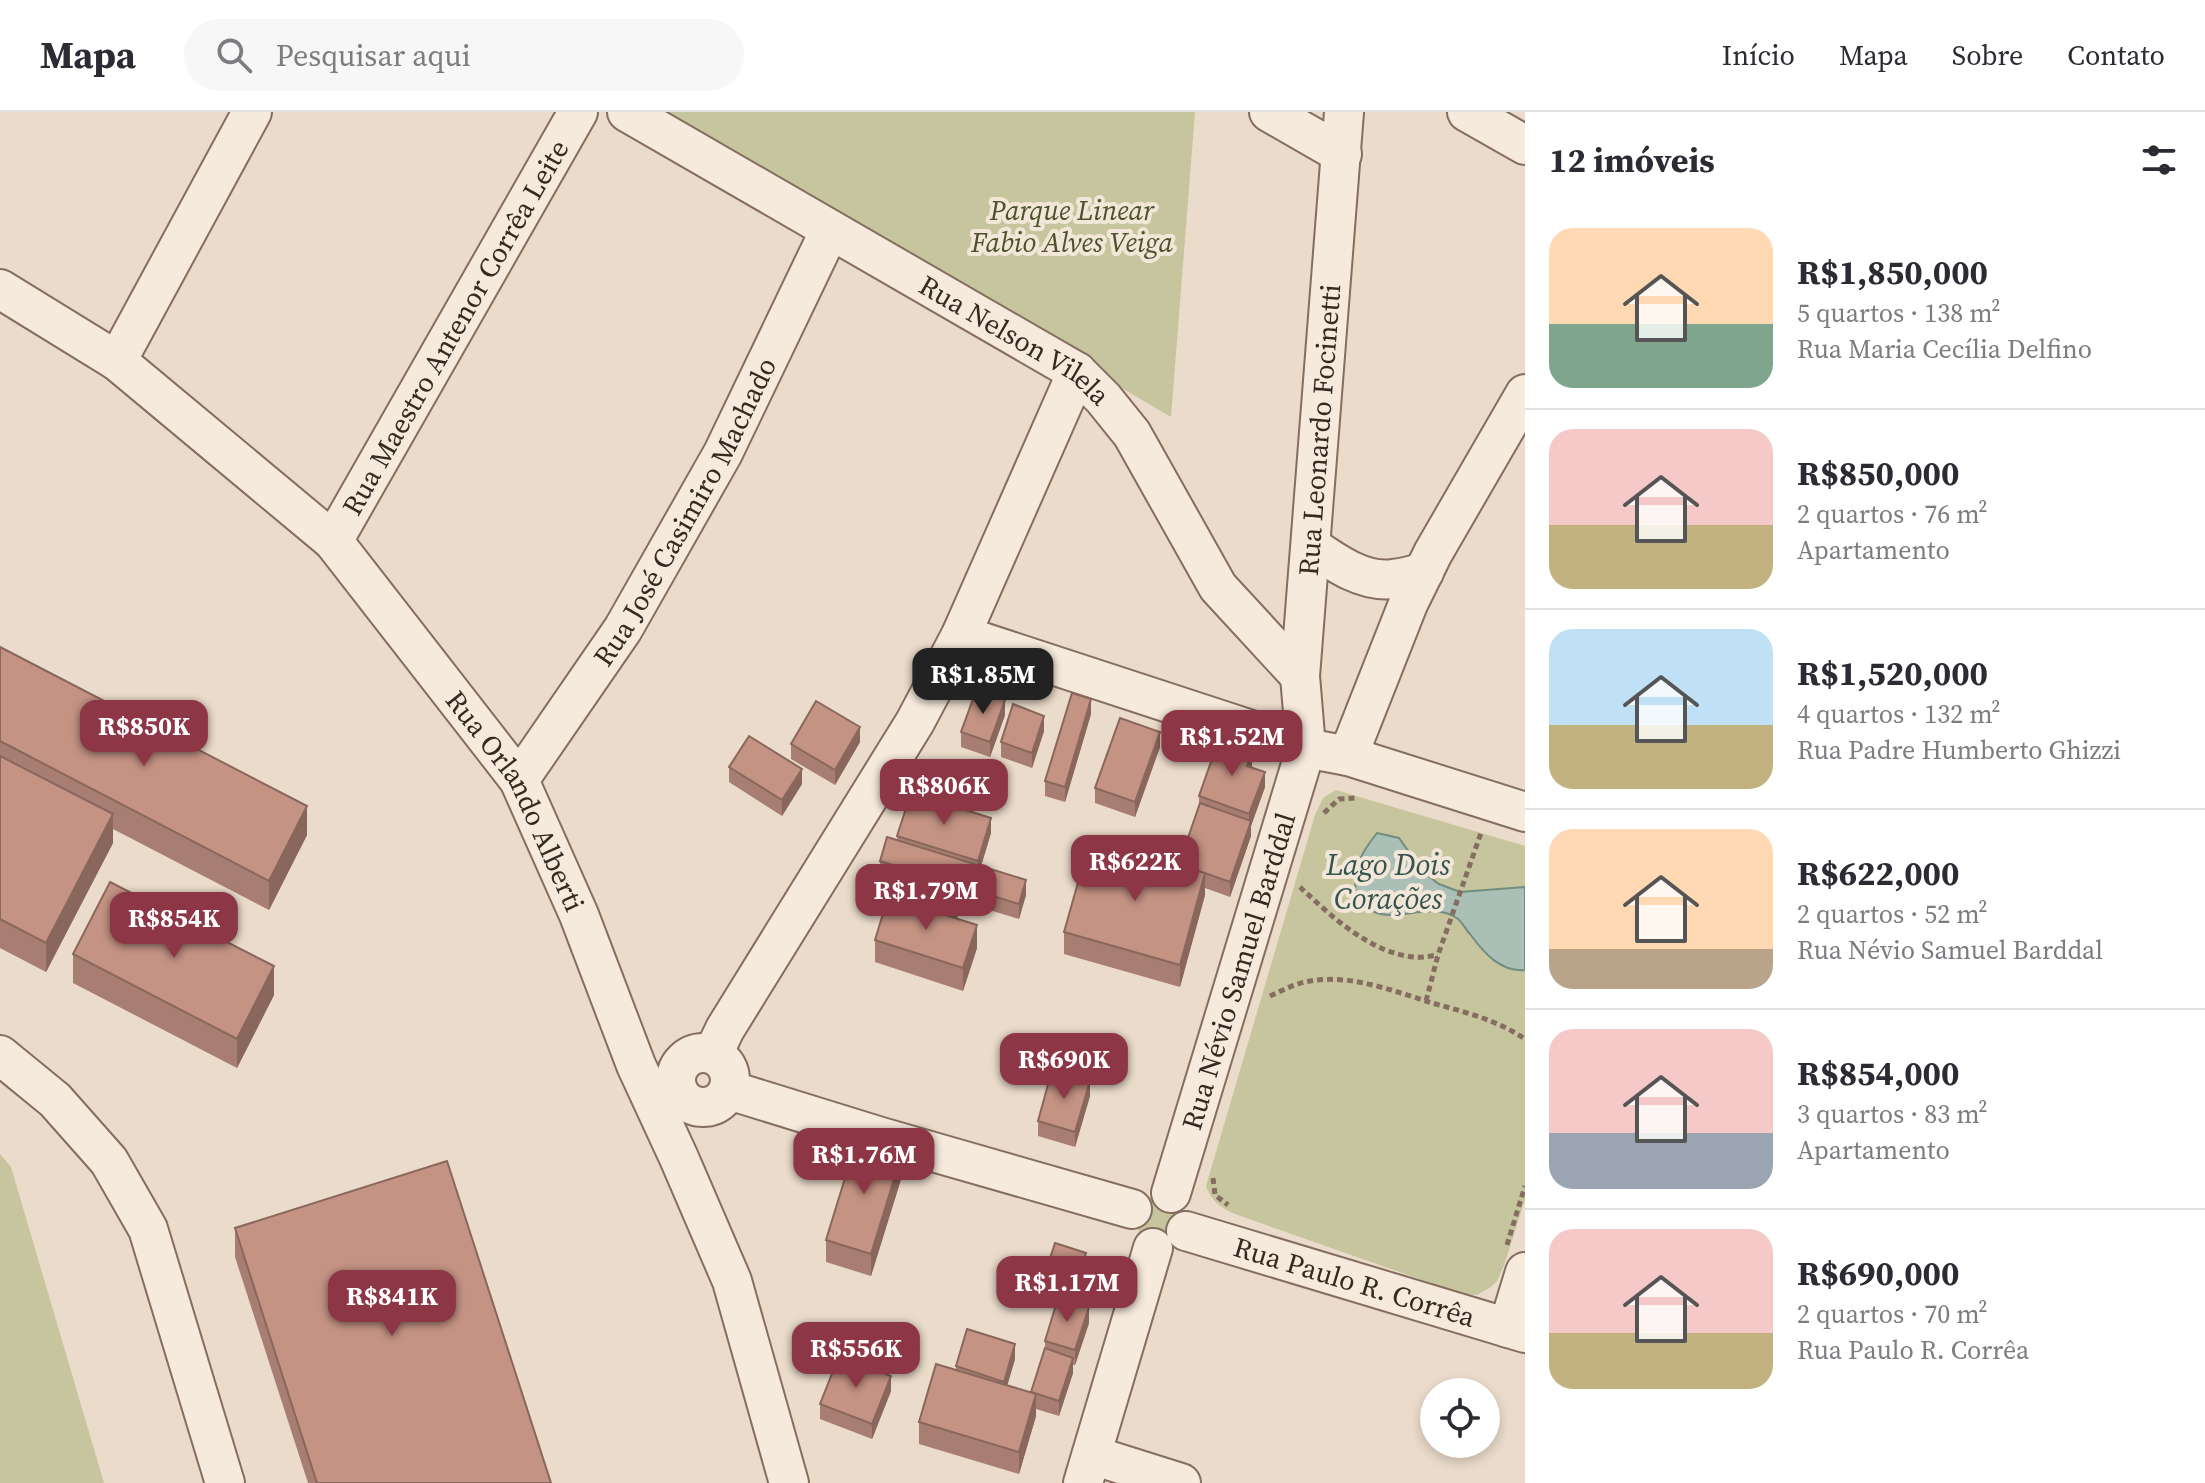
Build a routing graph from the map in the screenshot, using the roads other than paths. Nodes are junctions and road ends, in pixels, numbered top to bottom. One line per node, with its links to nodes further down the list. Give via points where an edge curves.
1 (252, 112): 11 (street)
2 (578, 112): 14 (street, Rua Maestro Antenor Corrêa Leite)
3 (627, 112): 9 (street, Rua Nelson Vilela)
4 (1269, 112): 8 (street)
5 (1344, 112): 8 (street, Rua Leonardo Focinetti)
6 (1467, 112): 7 (street)
7 (1525, 145)
8 (1342, 154): 15 (street, Rua Leonardo Focinetti)
9 (830, 230): 12 (street, Rua Nelson Vilela); 21 (street, Rua José Casimiro Machado, via 685,521 623,629)
10 (0, 289): 11 (street, Rua Orlando Alberti)
11 (117, 361): 14 (street, Rua Orlando Alberti)
12 (1077, 372): 17 (street); 18 (street, Rua Nelson Vilela, via 1132,434 1218,587)
13 (1525, 394): 16 (street)
14 (333, 541): 21 (street, Rua Orlando Alberti)
15 (1311, 546): 16 (street, via 1371,578 1390,580); 18 (street, Rua Leonardo Focinetti)
16 (1424, 572): 20 (street)
17 (961, 635): 19 (street); 23 (street, via 915,722)
18 (1300, 676): 19 (street, Rua Leonardo Focinetti)
19 (1306, 748): 20 (street); 28 (street, Rua Névio Samuel Barddal)
20 (1348, 756): 22 (street)
21 (519, 780): 25 (street, Rua Orlando Alberti, via 579,915)
22 (1509, 807)
23 (713, 1054): 26 (street, via 687,1057); 27 (street, via 730,1075)
24 (0, 1055): 35 (street, via 55,1100 109,1161 148,1229)
25 (636, 1065): 26 (street); 36 (street, Rua Orlando Alberti, via 732,1281)
26 (676, 1080): 27 (street, via 680,1094 691,1104 706,1107 720,1102)
27 (729, 1090): 29 (street)
28 (1171, 1193): 29 (street, via 1153,1190); 30 (street, via 1187,1211)
29 (1132, 1209): 31 (street, via 1131,1227)
30 (1186, 1231): 31 (street, via 1170,1246); 33 (street, Rua Paulo R. Corrêa)
31 (1153, 1248): 34 (street)
32 (1515, 1263): 33 (street)
33 (1516, 1331)
34 (1087, 1469): 37 (street)
35 (225, 1483)
36 (789, 1483)
37 (1181, 1483)

